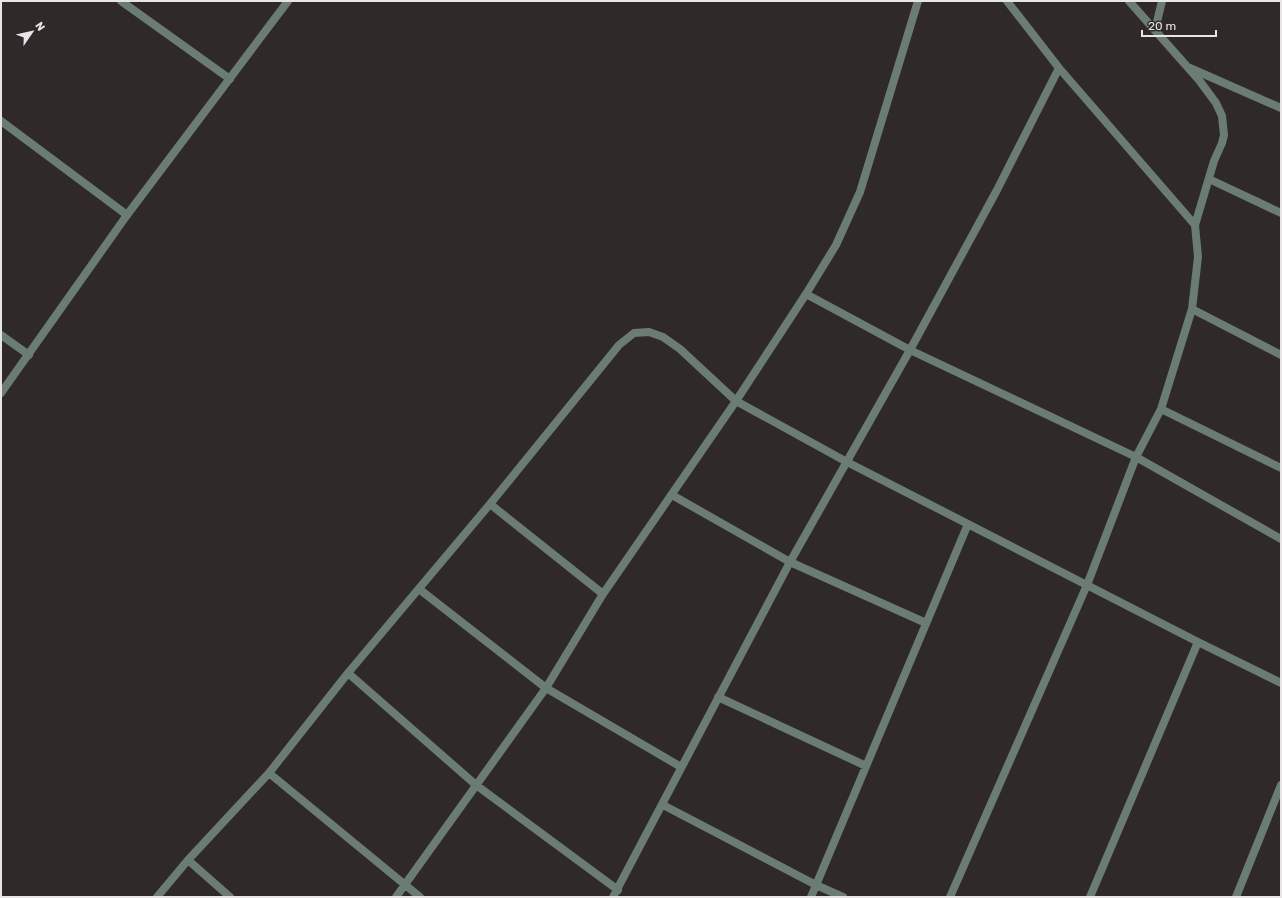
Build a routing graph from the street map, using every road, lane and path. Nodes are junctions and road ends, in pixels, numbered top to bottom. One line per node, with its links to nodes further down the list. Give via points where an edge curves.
1 (121, 1): 10 (street)
2 (288, 1): 10 (street)
3 (918, 1): 17 (street, via 860,192 836,245)
4 (1007, 1): 9 (street)
5 (1129, 1): 7 (street)
6 (1162, 1): 7 (street)
7 (1155, 30): 8 (street)
8 (1188, 67): 11 (street); 13 (street, via 1216,103 1222,116 1224,135)
9 (1059, 68): 16 (street); 20 (street, via 997,190)
10 (230, 79): 15 (street)
11 (1281, 108)
12 (1, 121): 15 (street)
13 (1209, 179): 14 (street); 16 (street)
14 (1281, 212)
15 (127, 216): 21 (street)
16 (1194, 225): 18 (street, via 1198,257)
17 (806, 294): 20 (street); 24 (street)
18 (1192, 309): 22 (street); 25 (street)
19 (1, 334): 21 (street)
20 (910, 350): 26 (street); 27 (street)
21 (29, 354): 23 (street)
22 (1281, 355)
23 (1, 393)
24 (736, 400): 27 (street); 29 (street); 30 (street, via 664,337 649,332 634,333 619,345)
25 (1161, 409): 26 (street); 28 (street)
26 (1136, 457): 32 (street); 34 (street)
27 (847, 462): 31 (street); 33 (street)
28 (1281, 468)
29 (672, 495): 33 (street); 36 (street)
30 (490, 504): 35 (street); 36 (street)
31 (968, 524): 34 (street); 37 (street)
32 (1281, 539)
33 (790, 562): 37 (street); 42 (street)
34 (1087, 585): 38 (street); 59 (street)
35 (419, 588): 39 (street); 41 (street)
36 (603, 594): 41 (street)
37 (926, 623): 43 (street)
38 (1198, 642): 40 (street); 60 (street)
39 (348, 673): 45 (street); 46 (street)
40 (1281, 683)
41 (546, 688): 44 (street); 46 (street)
42 (718, 697): 43 (street); 44 (street)
43 (866, 766): 50 (street)
44 (681, 767): 48 (street)
45 (269, 773): 49 (street); 51 (street)
46 (476, 785): 51 (street); 52 (street)
47 (1281, 785): 61 (street)
48 (663, 805): 50 (street); 52 (street)
49 (188, 860): 53 (street); 54 (street)
50 (816, 885): 57 (street); 58 (street)
51 (405, 886): 55 (street); 56 (street)
52 (616, 894)
53 (157, 897)
54 (230, 897)
55 (396, 897)
56 (420, 897)
57 (811, 897)
58 (843, 897)
59 (950, 897)
60 (1090, 897)
61 (1236, 897)

